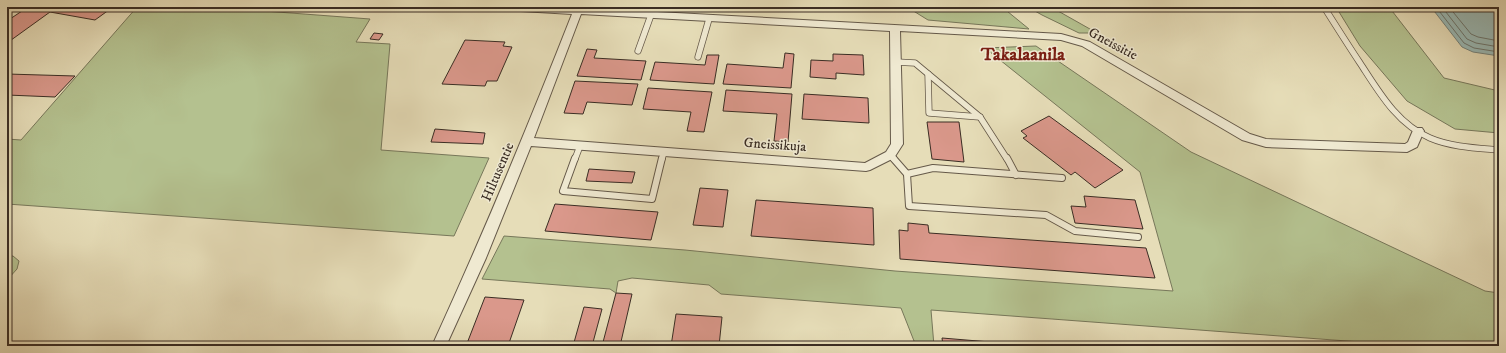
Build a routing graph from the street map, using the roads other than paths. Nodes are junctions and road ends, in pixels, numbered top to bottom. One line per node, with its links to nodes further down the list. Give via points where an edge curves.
1 (504, 7): 3 (street, Gneissitie)
2 (1324, 7): 12 (lane, via 1386,103 1402,120)
3 (579, 9): 4 (street, Gneissitie); 13 (street, Hiltusentie)
4 (651, 15): 5 (street, Gneissitie); 7 (lane)
5 (709, 19): 6 (street, Gneissitie); 8 (lane)
6 (895, 28): 9 (street); 12 (street, Gneissitie, via 1062,37 1086,44 1246,137 1266,143 1406,148 1413,144)
7 (638, 51)
8 (698, 57)
9 (896, 62): 10 (lane, via 915,63); 17 (street, via 897,144)
10 (928, 74): 11 (lane); 11 (lane, via 928,114)
11 (980, 117): 19 (lane)
12 (1418, 131): 15 (lane, via 1430,138 1455,145)
13 (527, 142): 14 (street, Gneissikuja); 22 (street, Hiltusentie)
14 (580, 146): 16 (street, Gneissikuja); 16 (lane, via 563,191 652,199)
15 (1499, 150)
16 (664, 152): 17 (street, Gneissikuja, via 866,167)
17 (890, 155): 18 (lane)
18 (907, 174): 19 (lane, via 933,168); 21 (lane, via 909,206 1046,215 1075,231)
19 (1016, 175): 20 (lane)
20 (1062, 178)
21 (1138, 237)
22 (439, 346)

